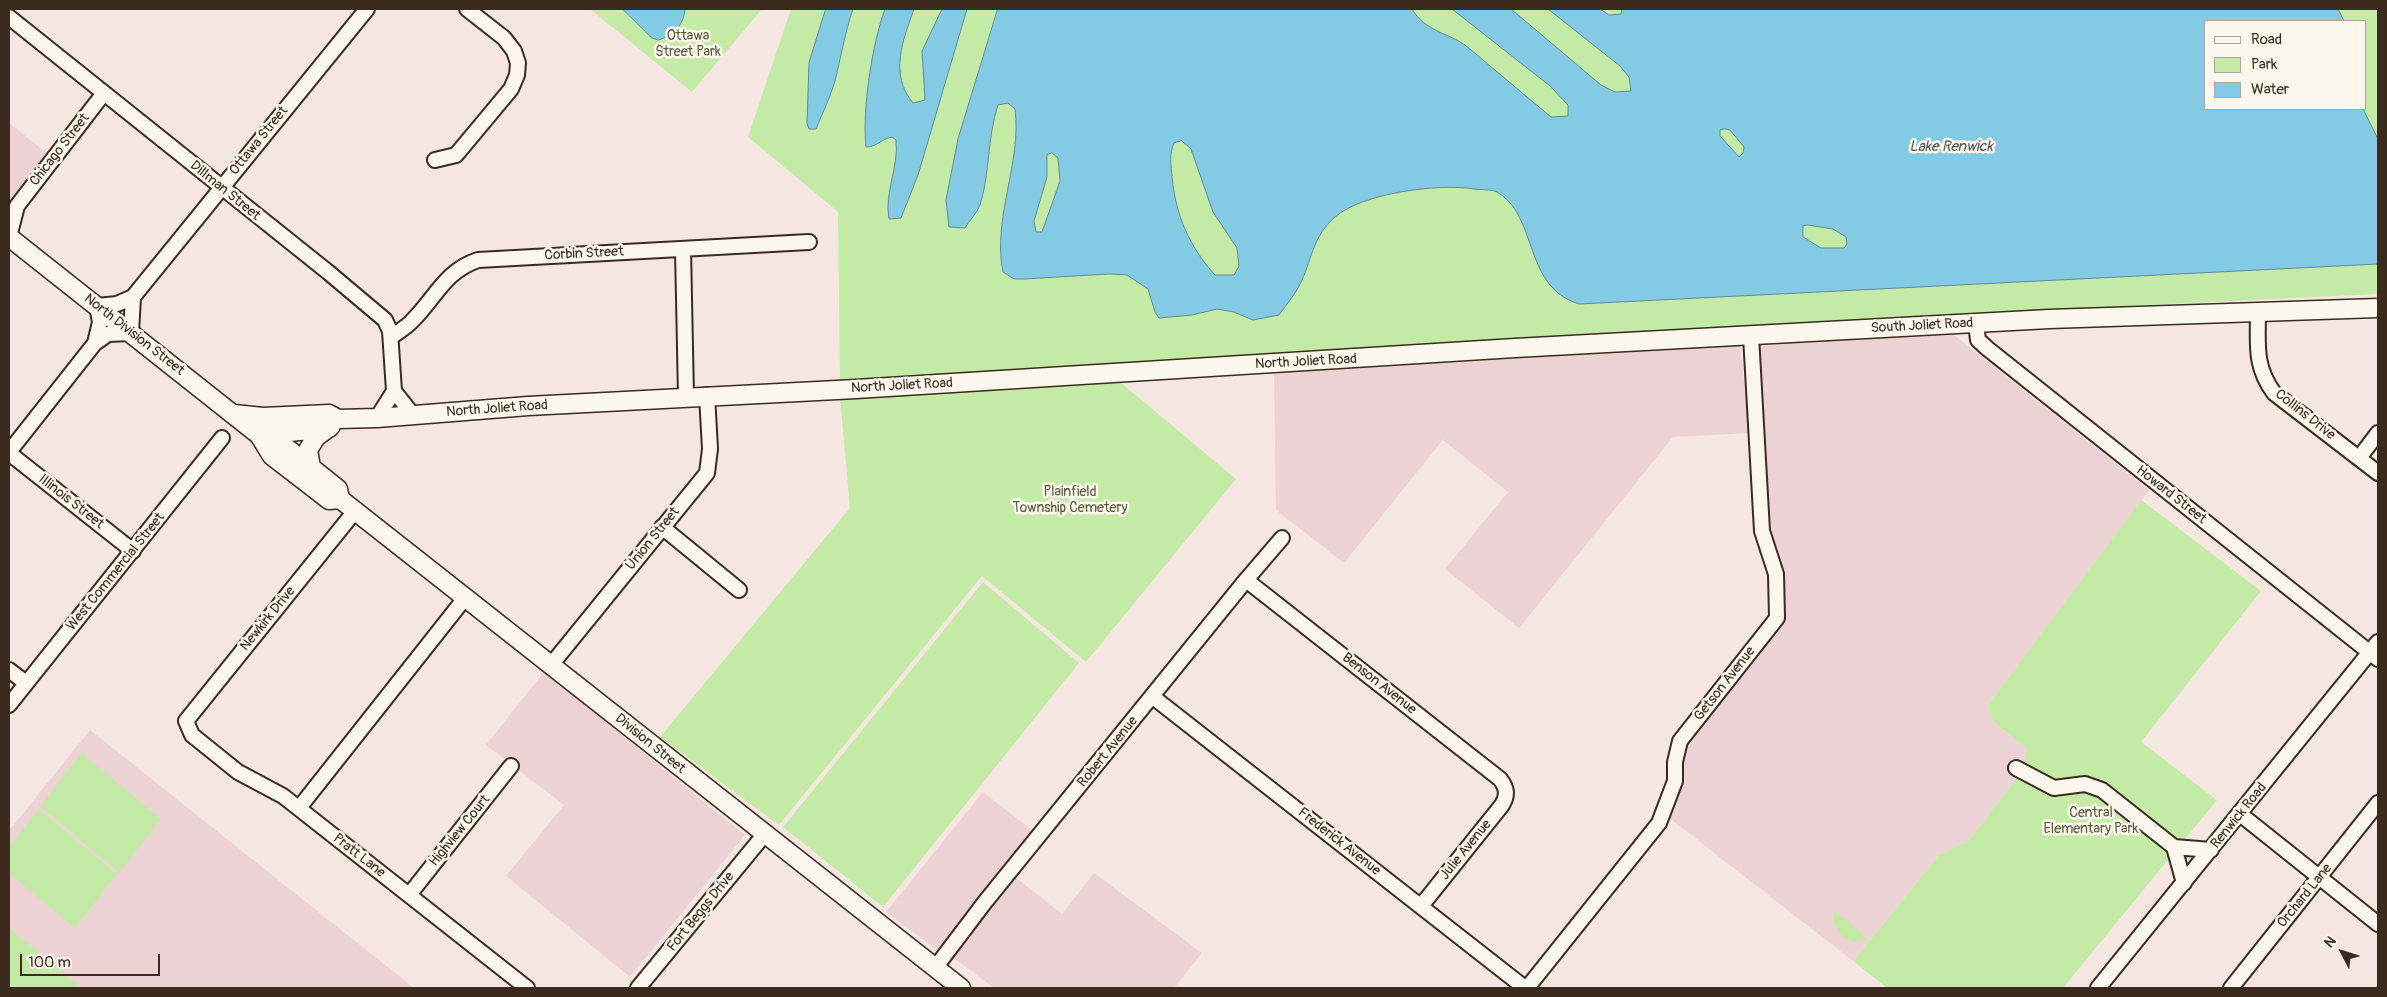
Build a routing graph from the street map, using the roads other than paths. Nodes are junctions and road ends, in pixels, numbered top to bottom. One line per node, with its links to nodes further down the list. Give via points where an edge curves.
1 (367, 9): 6 (street, Ottawa Street)
2 (467, 9): 5 (street, via 514,50 517,75 511,89 456,155)
3 (9, 17): 4 (street, Dillman Street)
4 (104, 93): 6 (street, Dillman Street); 7 (street, Chicago Street)
5 (435, 160)
6 (221, 188): 11 (street, Ottawa Street); 18 (street, Dillman Street, via 384,320 389,325)
7 (13, 208): 8 (street, Chicago Street)
8 (9, 237): 12 (main road, North Division Street)
9 (809, 242): 10 (street, Corbin Street)
10 (682, 250): 18 (street, Corbin Street, via 478,260 450,275 412,322); 23 (street)
11 (133, 297): 12 (street, via 117,304); 16 (street)
12 (97, 306): 16 (main road, North Division Street); 19 (street, via 100,322)
13 (2378, 308): 14 (main road, South Joliet Road)
14 (2258, 312): 15 (main road, South Joliet Road); 32 (street, Collins Drive, via 2258,349 2263,378 2274,393)
15 (1976, 324): 17 (main road, South Joliet Road); 43 (street, Howard Street, via 1978,340 1988,349)
16 (131, 333): 19 (street, via 108,334); 24 (main road, North Division Street)
17 (1751, 336): 20 (main road, South Joliet Road); 69 (street, Getson Avenue, via 1762,531 1776,574 1777,618 1680,741 1675,782 1659,823)
18 (391, 337): 21 (street, Dillman Street)
19 (95, 343): 31 (street)
20 (1465, 352): 22 (main road, North Joliet Road)
21 (394, 391): 25 (street); 26 (street)
22 (707, 395): 23 (main road, North Joliet Road); 37 (street, Union Street, via 710,464 707,473)
23 (686, 397): 25 (main road, North Joliet Road)
24 (234, 414): 27 (main road, North Joliet Road, via 263,417 329,414); 29 (main road, North Division Street)
25 (413, 415): 26 (main road, North Joliet Road)
26 (377, 418): 27 (main road, North Joliet Road)
27 (334, 423): 29 (main road, North Joliet Road); 33 (main road, via 316,437 308,450)
28 (2378, 433): 32 (street)
29 (259, 435): 33 (main road, Division Street, via 288,448); 35 (main road, Division Street, via 272,456 329,500)
30 (222, 438): 39 (street, West Commercial Street)
31 (9, 453): 39 (street, Illinois Street)
32 (2359, 458): 34 (street, Collins Drive)
33 (311, 467): 35 (main road, Division Street, via 338,489)
34 (2378, 473)
35 (340, 499): 36 (main road, Division Street)
36 (355, 510): 42 (main road, Division Street); 49 (street, Newkirk Drive, via 186,721)
37 (662, 528): 41 (street); 44 (street, Union Street)
38 (1282, 538): 40 (street, Robert Avenue)
39 (133, 551): 46 (street, West Commercial Street)
40 (1246, 580): 47 (street, Robert Avenue); 52 (street, Benson Avenue, via 1500,779)
41 (739, 590)
42 (465, 598): 44 (main road, Division Street); 54 (street)
43 (2376, 651): 55 (street, Renwick Road)
44 (551, 665): 56 (main road, Division Street)
45 (9, 670): 46 (street)
46 (26, 684): 48 (street, West Commercial Street)
47 (1153, 697): 62 (street, Frederick Avenue); 64 (street, Robert Avenue)
48 (9, 705)
49 (188, 729): 54 (street, Pratt Lane, via 238,772)
50 (512, 766): 61 (street, Highview Court)
51 (2016, 768): 57 (street, via 2054,788 2085,784 2102,790)
52 (1506, 792): 62 (street, Julie Avenue, via 1502,805)
53 (2378, 803): 59 (street, Orchard Lane)
54 (299, 808): 61 (street, Pratt Lane)
55 (2240, 814): 58 (street, Renwick Road); 59 (street)
56 (764, 835): 64 (main road, Division Street); 67 (street, Fort Beggs Drive)
57 (2174, 847): 58 (street); 60 (street)
58 (2211, 850): 60 (street, Renwick Road)
59 (2319, 878): 63 (street); 65 (street, Orchard Lane)
60 (2184, 883): 70 (street, Renwick Road)
61 (409, 895): 66 (street, Pratt Lane)
62 (1420, 906): 69 (street, Frederick Avenue)
63 (2378, 924)
64 (935, 968): 68 (main road, Division Street)
65 (2235, 987)
66 (527, 988)
67 (638, 988)
68 (961, 988)
69 (1526, 988)
70 (2098, 988)

